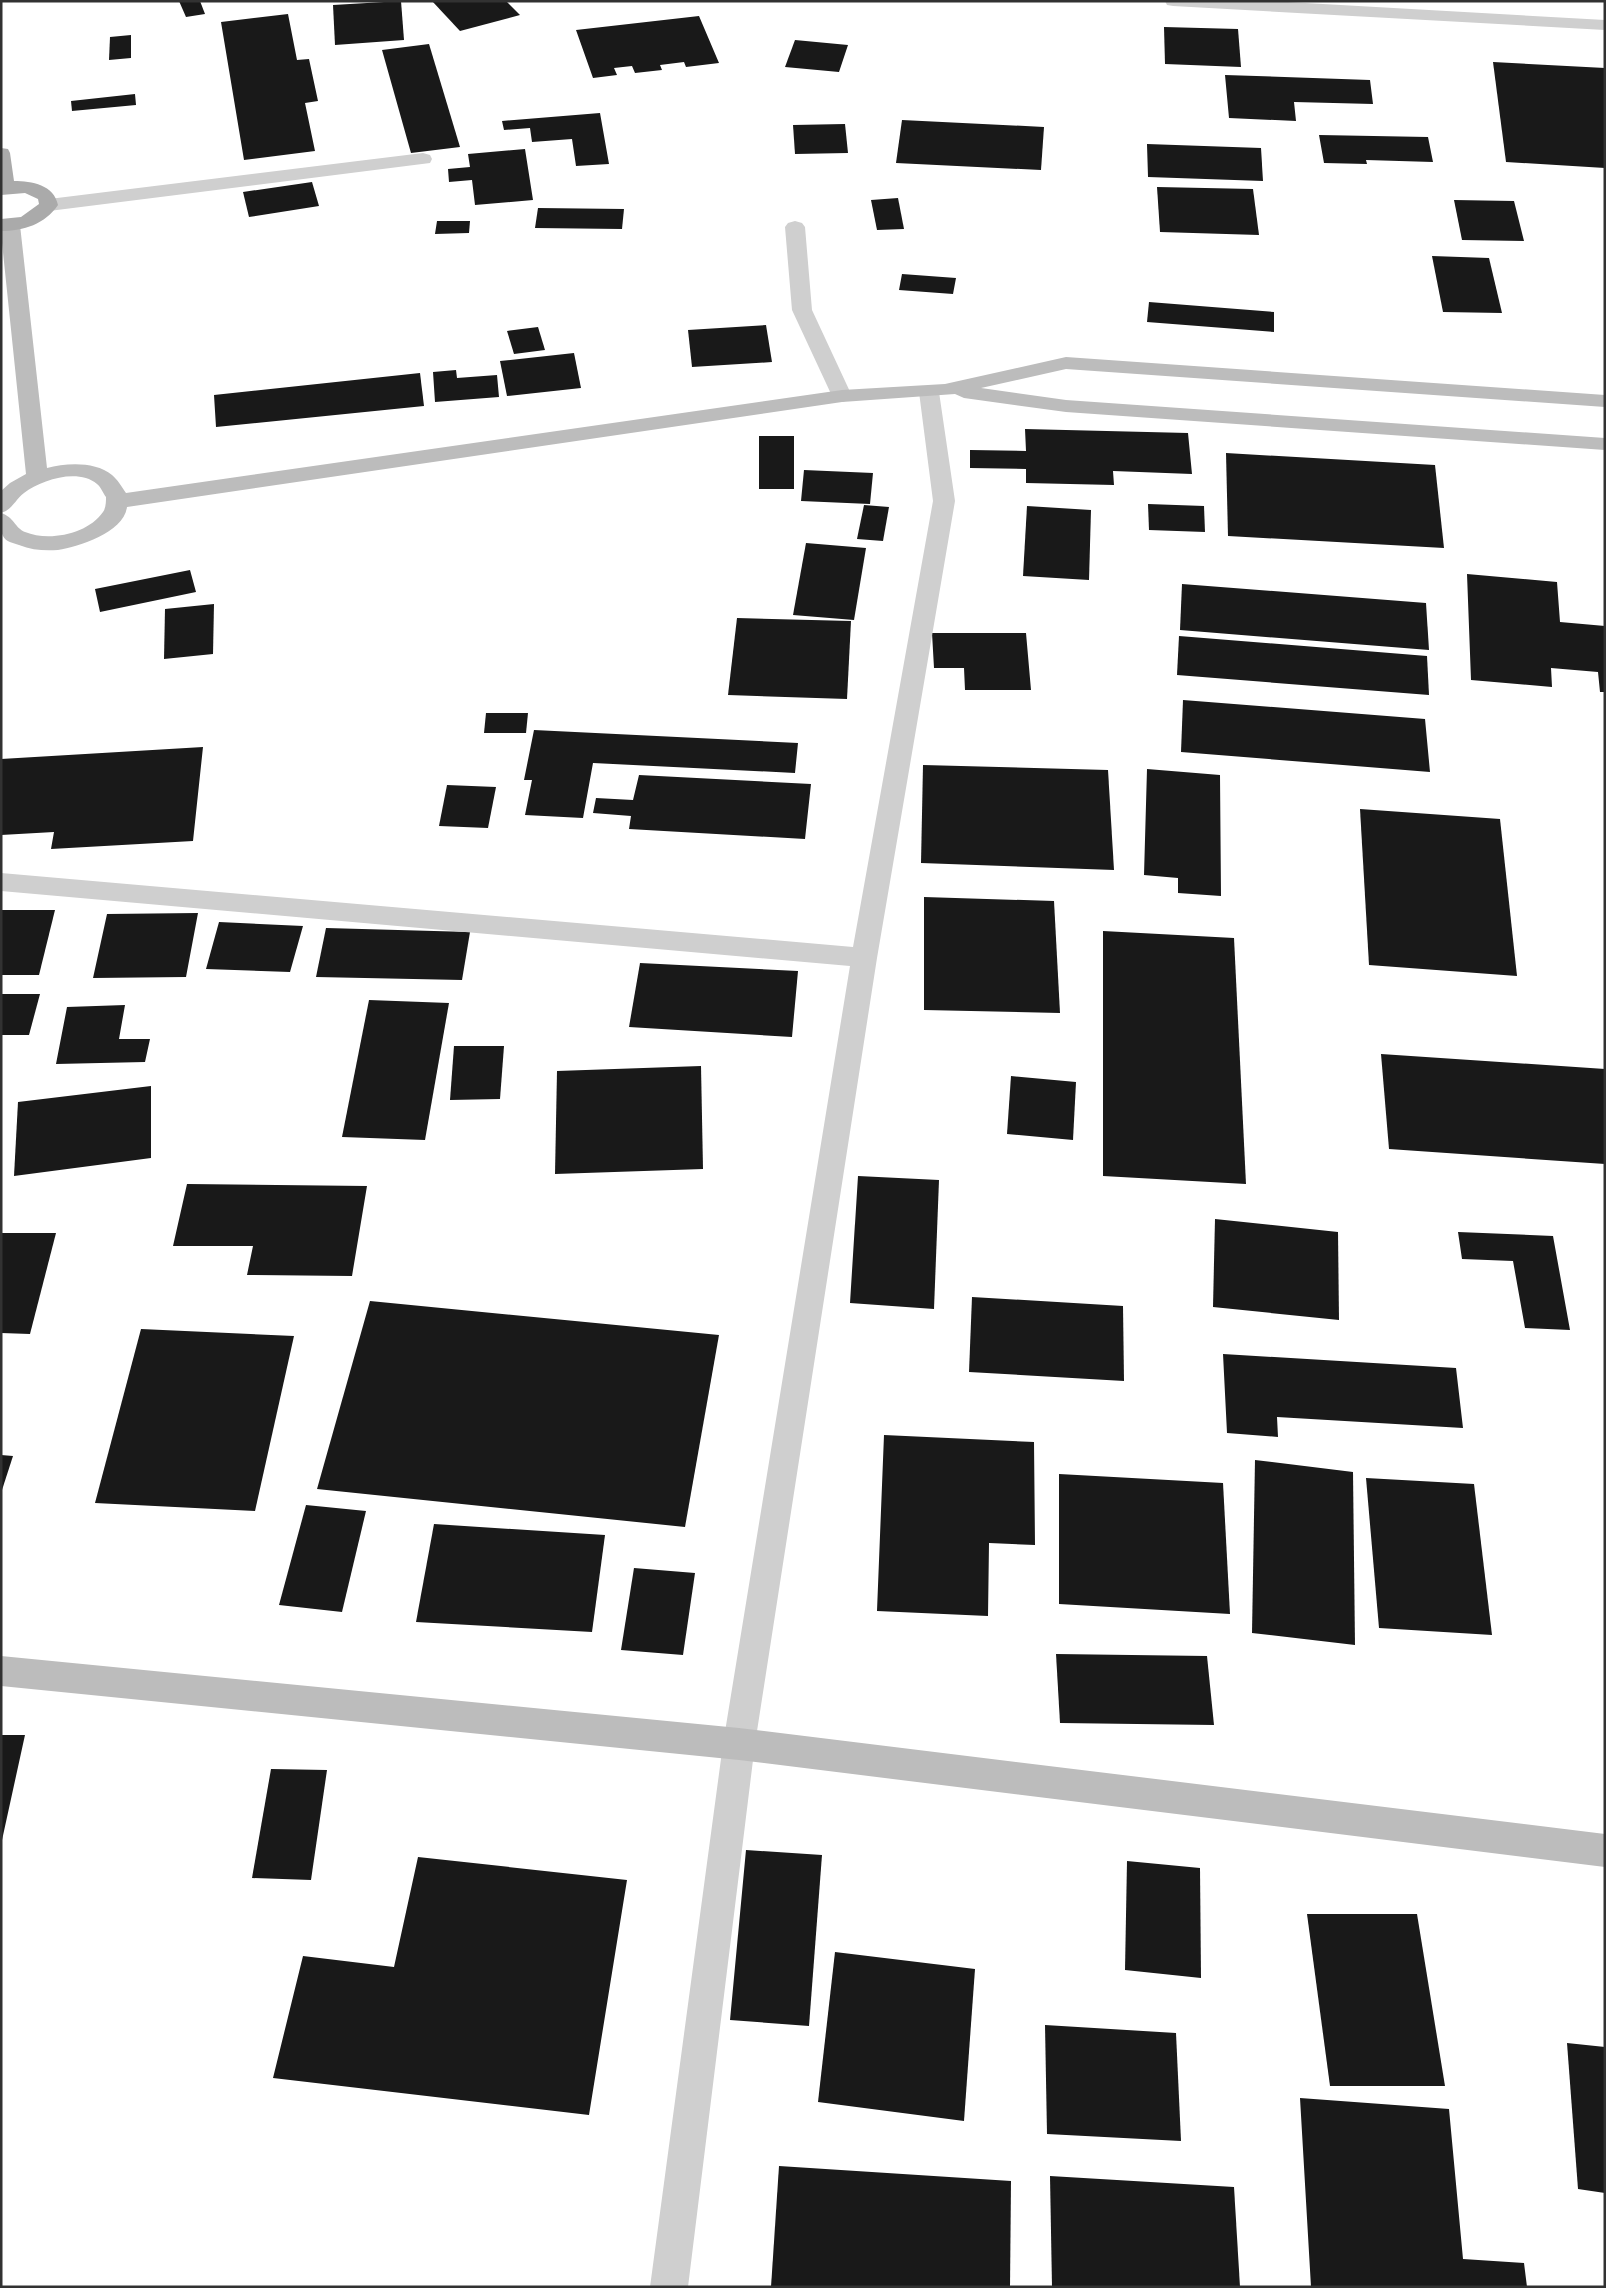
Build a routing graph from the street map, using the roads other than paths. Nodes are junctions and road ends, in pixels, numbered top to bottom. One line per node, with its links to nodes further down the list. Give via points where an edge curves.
1 (1173, 1): 2 (street)
2 (1439, 9): 3 (street)
3 (1605, 26)
4 (1, 153): 6 (main road)
5 (423, 159): 7 (street)
6 (3, 189): 7 (main road, via 22,187 38,190 47,196)
7 (48, 205): 8 (main road, via 42,214 28,222)
8 (6, 225): 15 (street)
9 (795, 228): 11 (street, via 802,310)
10 (937, 391): 11 (street); 13 (street, via 1066,406); 13 (street, via 1066,363); 20 (street, via 944,501)
11 (842, 396): 16 (street)
12 (1605, 400): 13 (street)
13 (1497, 415): 14 (street)
14 (1605, 444)
15 (37, 476): 16 (street, via 60,471 83,472 102,478 115,487); 17 (street, via 8,494)
16 (119, 501): 18 (street, via 116,513 91,534 52,544 16,537)
17 (1, 506)
18 (1, 520)
19 (1, 882): 20 (street)
20 (864, 958): 22 (street)
21 (1, 1671): 22 (street)
22 (739, 1744): 23 (street); 24 (street)
23 (1605, 1852)
24 (669, 2287)

